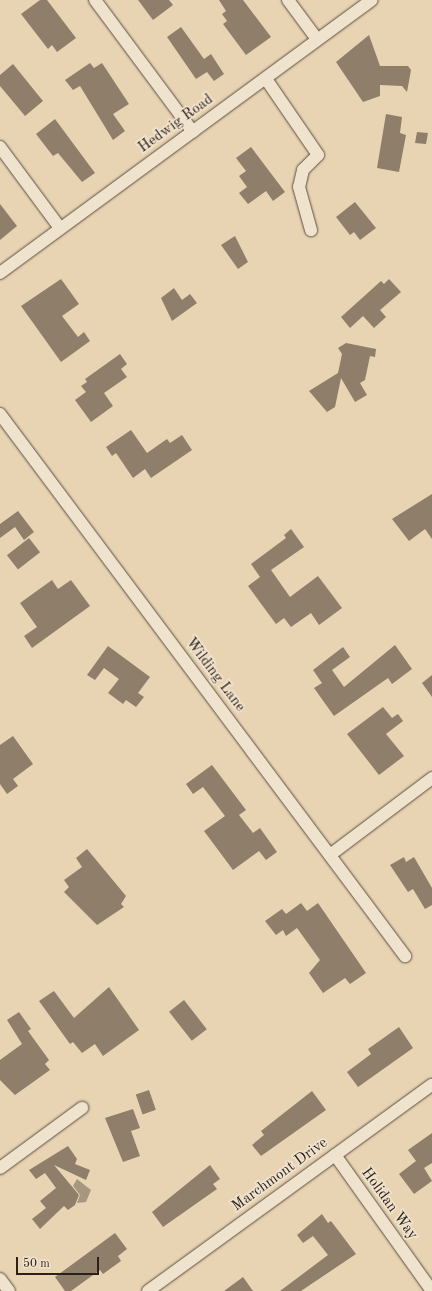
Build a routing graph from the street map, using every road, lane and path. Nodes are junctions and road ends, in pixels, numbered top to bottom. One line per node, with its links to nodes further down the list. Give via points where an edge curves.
1 (95, 0): 6 (street)
2 (288, 0): 4 (street)
3 (371, 0): 4 (street, Hedwig Road)
4 (317, 39): 5 (street, Hedwig Road)
5 (266, 79): 6 (street, Hedwig Road); 9 (street, via 318,155 303,170 299,187)
6 (193, 132): 8 (street, Hedwig Road)
7 (0, 147): 8 (street)
8 (60, 228): 10 (street, Hedwig Road)
9 (311, 230)
10 (0, 273)
11 (0, 414): 13 (street, Wilding Lane)
12 (432, 778): 13 (street)
13 (330, 855): 14 (street, Wilding Lane)
14 (405, 956)
15 (432, 1085): 17 (street, Marchmont Drive)
16 (82, 1108): 18 (street)
17 (335, 1156): 19 (street, Marchmont Drive); 20 (street, Holidan Way)
18 (0, 1168)
19 (148, 1291)
20 (432, 1291)

